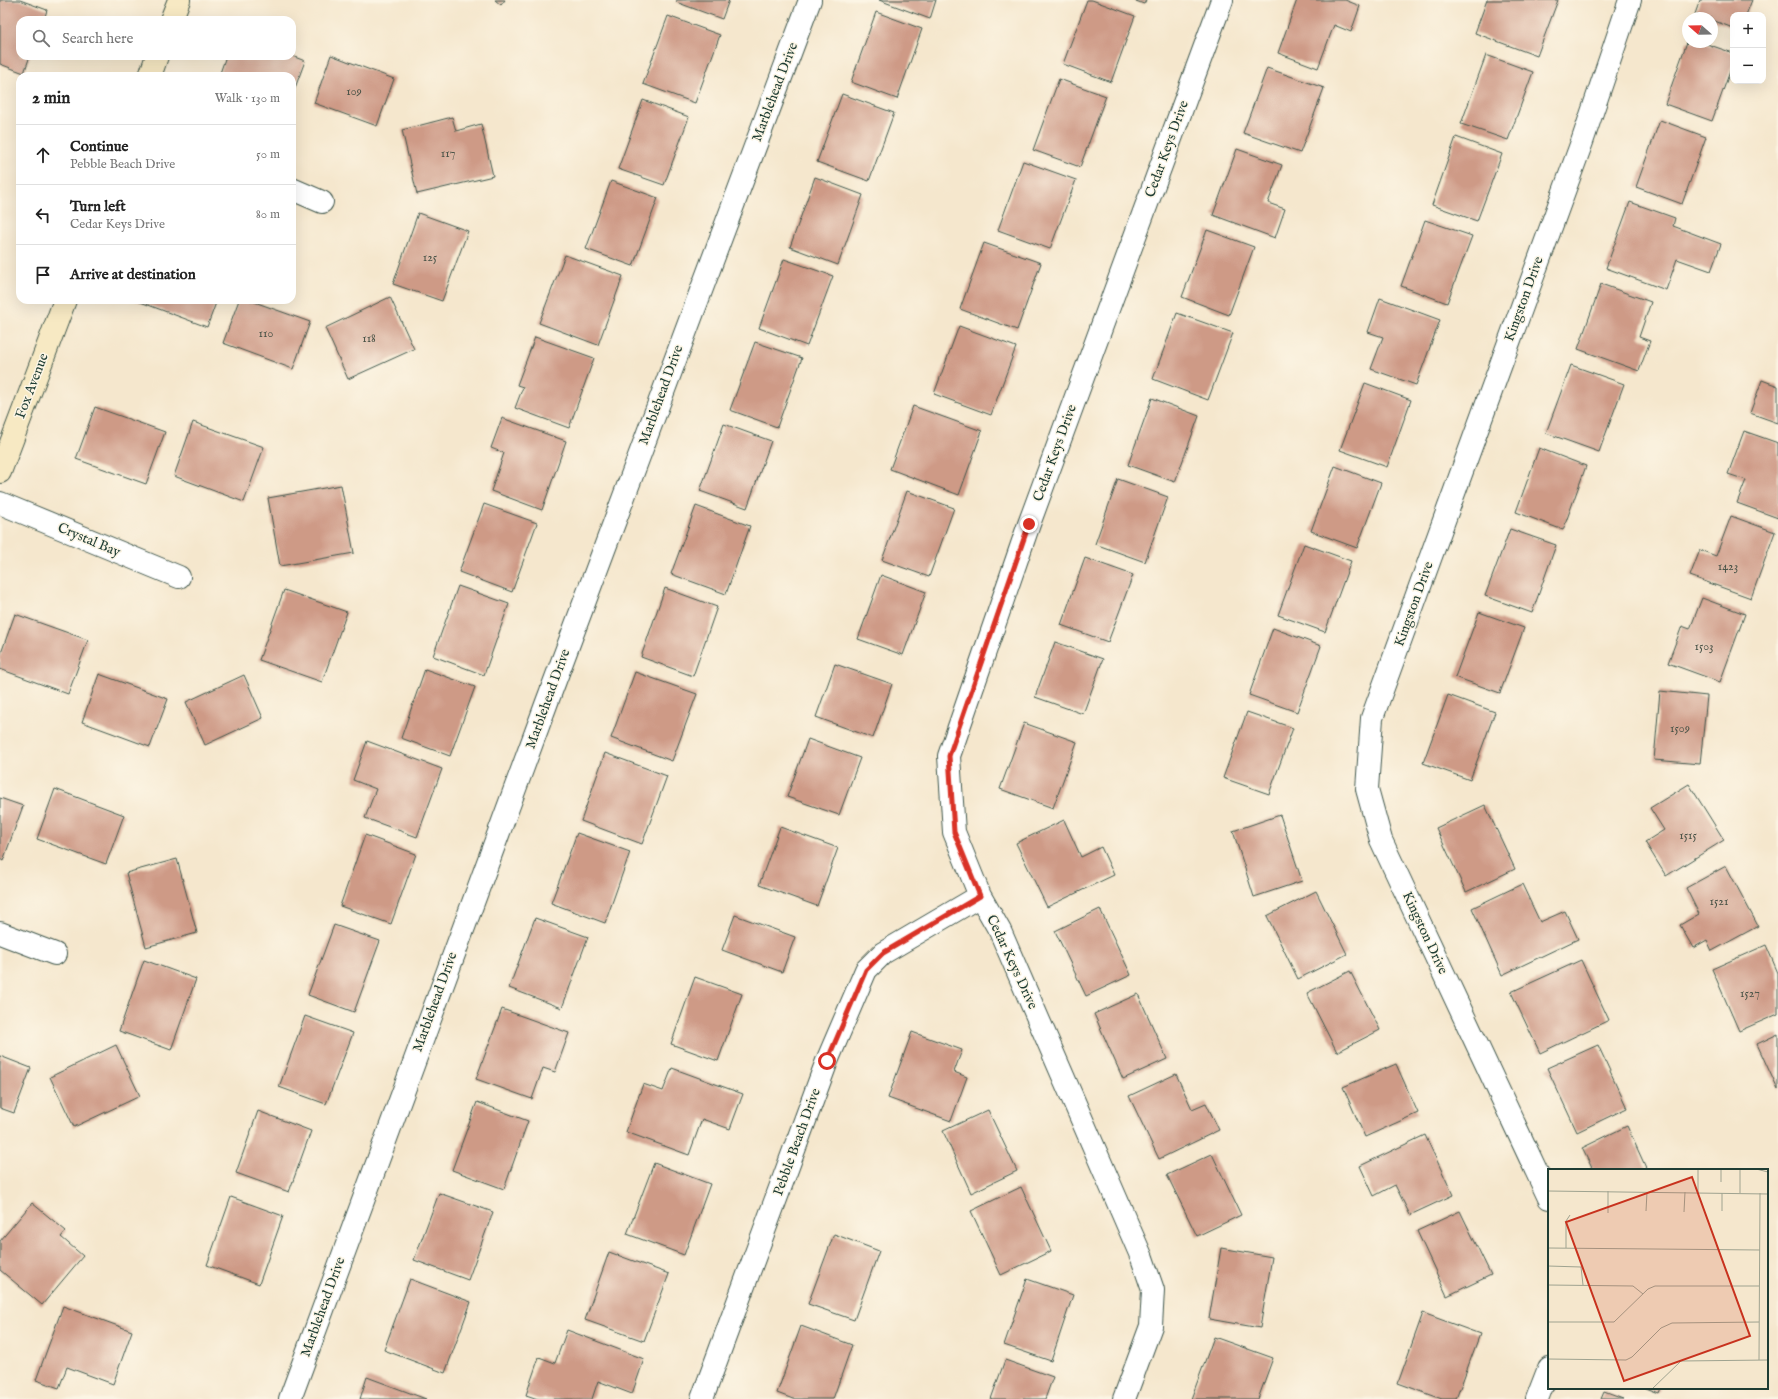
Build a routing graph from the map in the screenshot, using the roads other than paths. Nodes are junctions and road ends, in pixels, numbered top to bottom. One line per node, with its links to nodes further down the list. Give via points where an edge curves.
1 (179, 0): 5 (main road)
2 (810, 0): 19 (street, Marblehead Drive)
3 (1222, 0): 14 (street, Cedar Keys Drive, via 1031,516 949,756 954,832)
4 (1630, 0): 17 (street, Kingston Drive, via 1582,142 1372,718 1367,789 1381,840)
5 (173, 16)
6 (156, 60): 7 (main road)
7 (152, 72)
8 (296, 191): 9 (street)
9 (322, 202)
10 (63, 304): 11 (main road, Fox Avenue)
11 (0, 472)
12 (0, 503): 13 (street, Crystal Bay)
13 (178, 577)
14 (980, 896): 20 (street, Pebble Beach Drive, via 883,953 866,970 827,1061); 21 (street, Cedar Keys Drive, via 1000,931 1139,1251 1153,1290 1151,1326)
15 (0, 933): 16 (street)
16 (54, 954)
17 (1548, 1196)
18 (1548, 1371): 22 (street)
19 (290, 1399)
20 (702, 1399)
21 (1124, 1399)
22 (1537, 1399)

